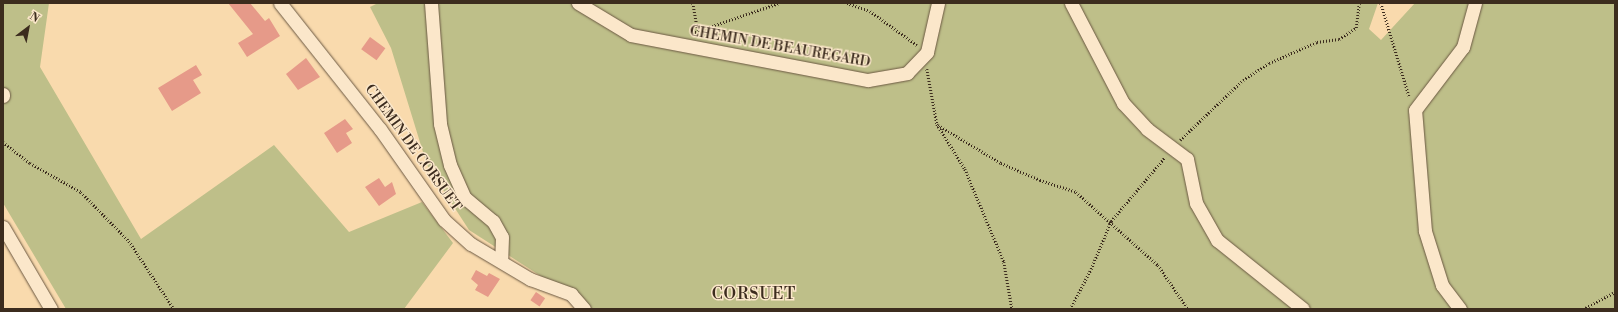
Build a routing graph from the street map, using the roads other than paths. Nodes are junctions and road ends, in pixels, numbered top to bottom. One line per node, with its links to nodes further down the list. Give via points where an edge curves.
1 (280, 3): 8 (street, CHEMIN DE CORSUET, via 376,124 444,220 471,244)
2 (431, 3): 8 (street, via 440,124 450,165 464,196 493,221 502,238)
3 (578, 3): 4 (street, CHEMIN DE BEAUREGARD, via 631,35 868,80 906,73 927,52)
4 (938, 3)
5 (1071, 3): 11 (street, via 1123,103 1147,129 1187,159 1196,203 1217,240)
6 (1475, 3): 12 (street, via 1463,47 1415,110 1425,231 1442,286)
7 (3, 227): 9 (street)
8 (501, 262): 10 (street, CHEMIN DE CORSUET, via 530,279 571,294)
9 (50, 309)
10 (584, 309)
11 (1304, 309)
12 (1460, 309)

